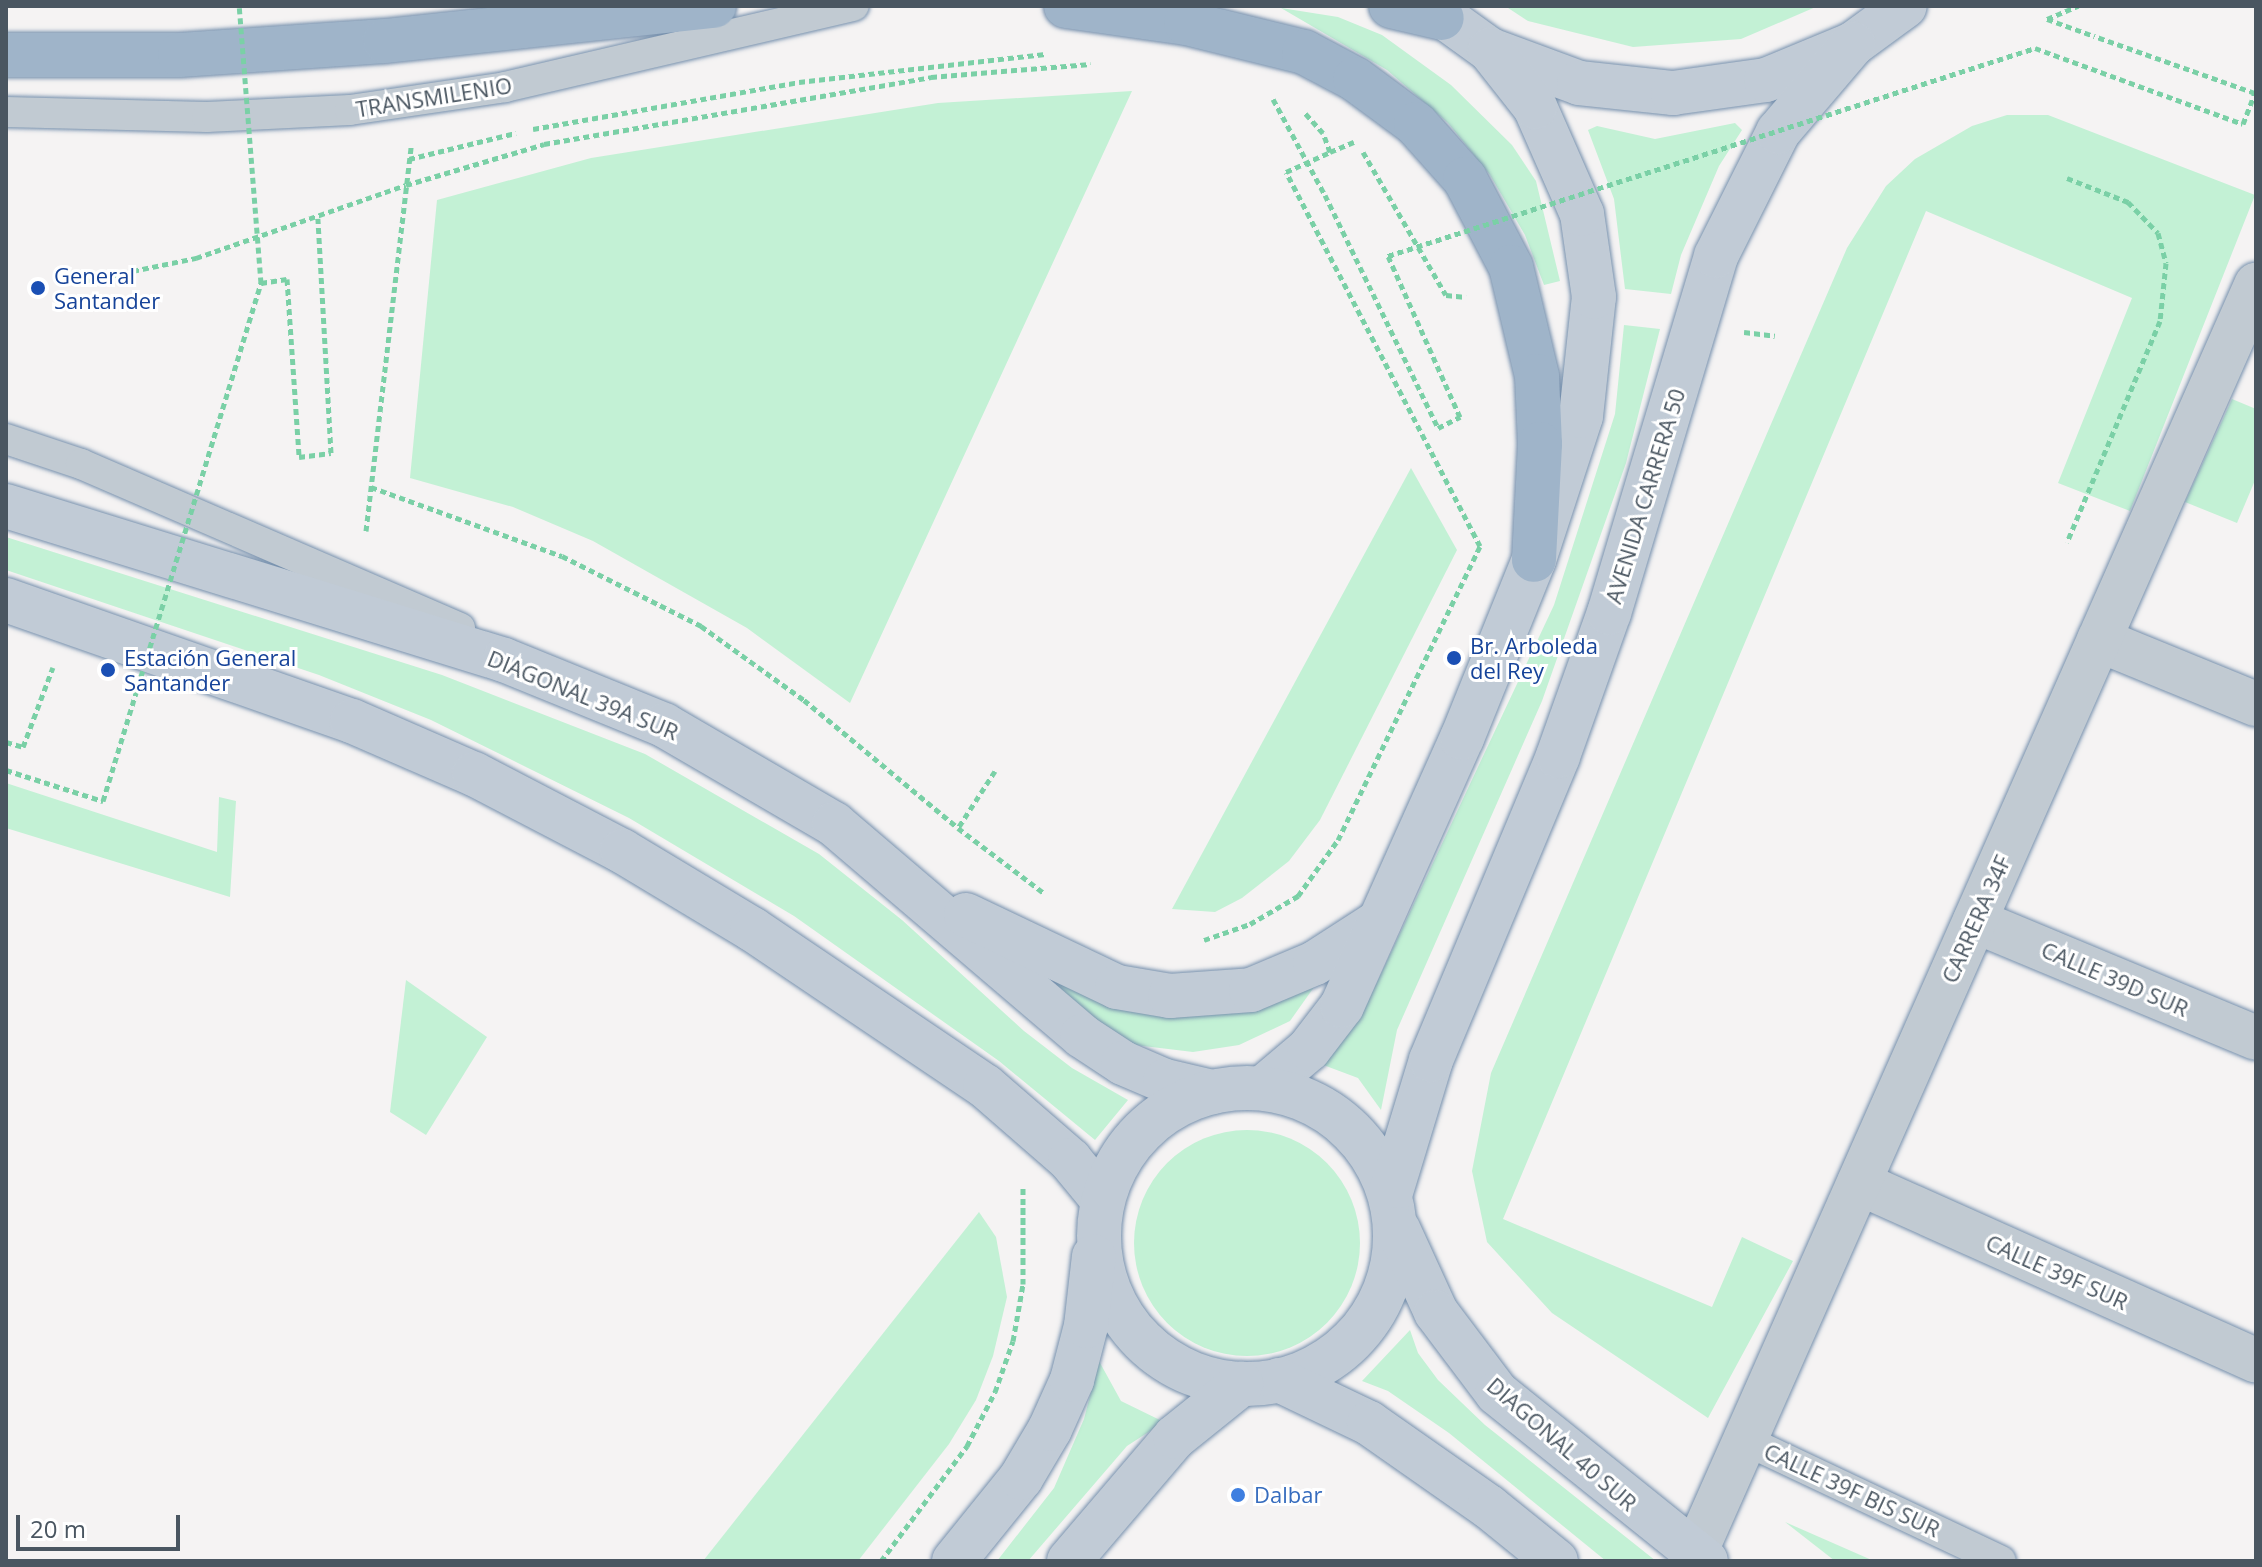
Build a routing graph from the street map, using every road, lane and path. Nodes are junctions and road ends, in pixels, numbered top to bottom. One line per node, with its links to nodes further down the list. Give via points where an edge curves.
1 (239, 6): 25 (path, bridge)
2 (714, 6): 12 (highway, via 385,41 180,55)
3 (854, 6): 16 (lane, TRANSMILENIO, via 505,87 350,110 207,117)
4 (1066, 6): 27 (highway, via 1259,38 1304,52 1355,79 1416,124 1465,179 1498,238)
5 (1391, 6): 8 (highway)
6 (1905, 6): 9 (main road)
7 (2078, 6): 20 (path, bridge, via 2047,19 2255,93 2243,124 2035,48 1388,256 1460,417 1438,428)
8 (1436, 12): 10 (main road)
9 (1853, 44): 10 (main road, via 1766,80 1673,93 1579,83); 56 (main road, AVENIDA CARRERA 50, via 1778,132 1716,256 1609,613 1558,756 1431,1060)
10 (1490, 50): 36 (main road, via 1535,107 1575,193 1591,258 1586,389)
11 (1051, 53): 19 (path, via 770,86 527,130)
12 (6, 55)
13 (1095, 64): 22 (path, via 931,77 691,115 544,144)
14 (1270, 95): 20 (path)
15 (1296, 103): 18 (path, via 1323,133)
16 (6, 112)
17 (412, 134): 19 (path)
18 (1330, 152): 20 (path); 27 (path, via 1355,141 1446,295)
19 (409, 159): 22 (path)
20 (1309, 161): 50 (path, via 1286,172 1480,546 1338,840 1298,896 1250,924)
21 (2067, 178): 35 (path, via 2128,202 2158,233 2166,290 2144,364)
22 (406, 185): 23 (path); 32 (path)
23 (318, 218): 24 (path, via 196,258); 25 (path, via 331,453 299,457 287,279)
24 (74, 283)
25 (261, 283): 43 (path, bridge, via 103,801)
26 (2256, 285): 30 (street, CARRERA 34F)
27 (1524, 305): 36 (highway, via 1538,390)
28 (1738, 331): 29 (path)
29 (1775, 336)
30 (2239, 370): 38 (street, CARRERA 34F)
31 (6, 439): 41 (lane, via 81,464 525,656)
32 (371, 487): 34 (path); 45 (path, via 562,556 701,626 804,700)
33 (6, 506): 41 (main road, DIAGONAL 39A SUR, via 504,660)
34 (366, 531)
35 (2067, 542)
36 (1534, 560): 48 (main road)
37 (6, 600): 54 (main road, via 352,721 474,774 622,851 752,929)
38 (2099, 640): 40 (street); 49 (street, CARRERA 34F)
39 (56, 659): 42 (path, via 23,747)
40 (2256, 704)
41 (664, 725): 46 (main road, DIAGONAL 39A SUR, via 834,824)
42 (6, 742)
43 (6, 770)
44 (995, 771): 45 (path)
45 (958, 828): 47 (path)
46 (919, 892): 48 (main road, via 1103,981 1170,996 1222,995 1287,977); 53 (main road, DIAGONAL 39A SUR, via 1082,1036 1123,1063)
47 (1051, 898)
48 (1380, 921): 52 (main road, via 1326,1031)
49 (1975, 921): 51 (street, CALLE 39D SUR); 55 (street, CARRERA 34F)
50 (1190, 944)
51 (2256, 1038)
52 (1263, 1088): 53 (main road, DIAGONAL 40 SUR); 56 (main road, DIAGONAL 40 SUR, via 1306,1099 1343,1123 1372,1155)
53 (1212, 1092): 57 (main road, via 1174,1106 1142,1130 1117,1162)
54 (1015, 1109): 57 (main road, via 1070,1160); 62 (path, via 1023,1182 1023,1284 1013,1341 967,1446)
55 (1859, 1183): 58 (street, CALLE 39F SUR); 60 (street, CARRERA 34F)
56 (1393, 1209): 59 (main road, AVENIDA CARRERA 50, via 1393,1266 1379,1305 1353,1340 1319,1365); 61 (main road, DIAGONAL 40 SUR, via 1436,1312 1497,1393)
57 (1099, 1214): 59 (main road, via 1103,1276 1123,1318 1144,1341 1195,1375); 63 (main road, via 1086,1326 1072,1380 1021,1478)
58 (2256, 1361)
59 (1260, 1382): 64 (main road, via 1175,1437); 65 (main road, via 1369,1423)
60 (1745, 1440): 61 (street, CARRERA 34F); 66 (lane, CALLE 39F BIS SUR)
61 (1700, 1557)
62 (881, 1561)
63 (954, 1561)
64 (1069, 1561)
65 (1556, 1561)
66 (2001, 1561)

